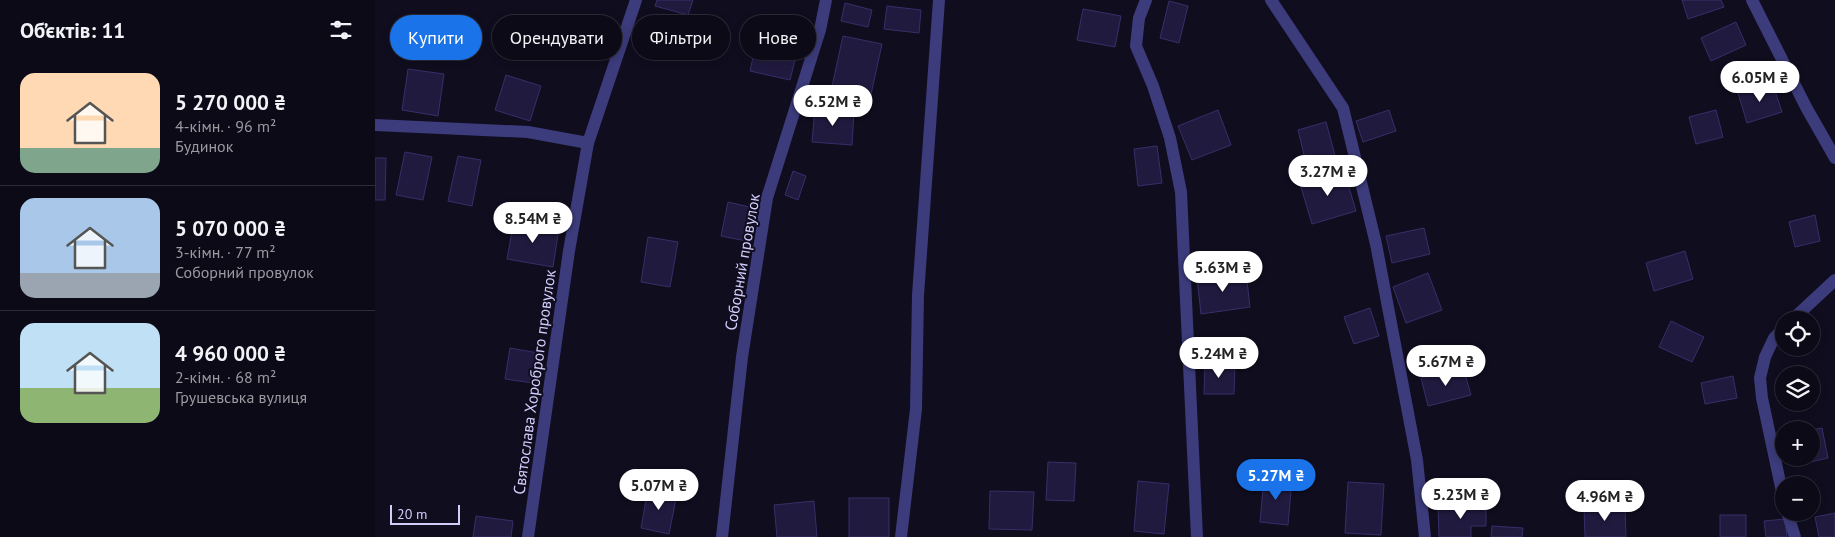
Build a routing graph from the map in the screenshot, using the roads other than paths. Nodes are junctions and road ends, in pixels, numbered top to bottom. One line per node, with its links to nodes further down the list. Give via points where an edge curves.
1 (636, 0): 8 (street, Святослава Хороброго провулок)
2 (826, 0): 16 (street, Соборний провулок, via 767,198 742,357)
3 (939, 0): 17 (street, via 918,295 916,409)
4 (1145, 0): 18 (street, via 1136,46 1170,138 1181,192)
5 (1271, 0): 19 (street, via 1343,108 1376,244 1417,460)
6 (1752, 0): 9 (street)
7 (375, 124): 8 (street, via 528,132)
8 (588, 143): 15 (street, Святослава Хороброго провулок, via 569,251)
9 (1835, 158)
10 (1835, 280): 11 (street)
11 (1802, 311)
12 (1775, 337): 13 (street, via 1765,357 1760,378)
13 (1779, 476)
14 (1790, 521): 20 (street)
15 (528, 537)
16 (722, 537)
17 (901, 537)
18 (1197, 537)
19 (1425, 537)
20 (1795, 537)

